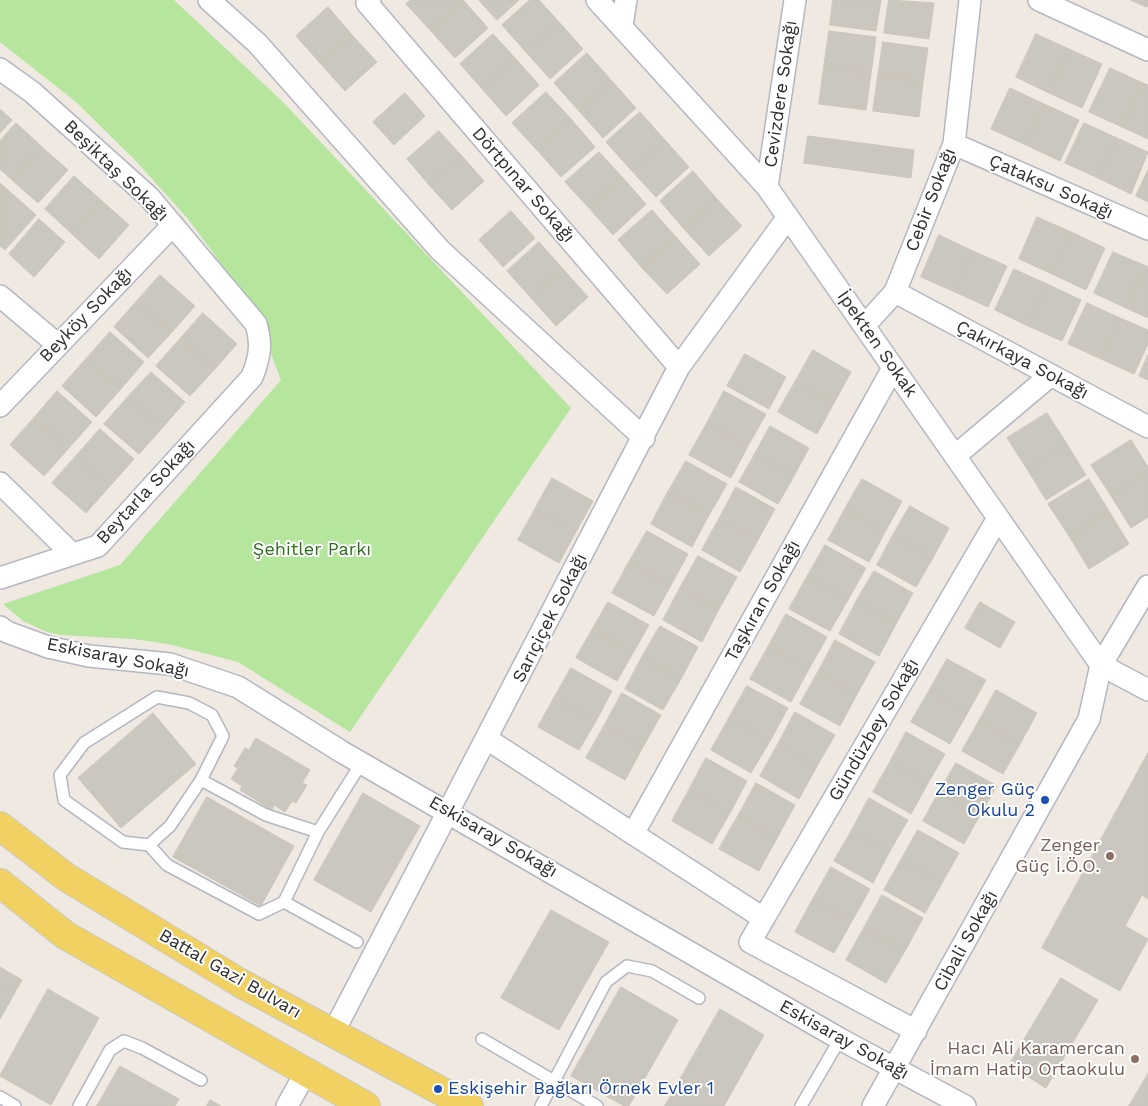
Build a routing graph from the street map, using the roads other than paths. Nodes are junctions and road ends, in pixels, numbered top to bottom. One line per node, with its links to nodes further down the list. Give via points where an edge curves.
1 (209, 0): 26 (street, via 257,43 440,250)
2 (598, 0): 8 (street, İpekten Sokak)
3 (626, 0): 8 (street)
4 (795, 0): 12 (street, Cevizdere Sokağı)
5 (970, 0): 11 (street, Cebir Sokağı)
6 (1039, 0): 9 (street)
7 (369, 1): 21 (street, Dörtpınar Sokağı)
8 (622, 25): 12 (street, İpekten Sokak)
9 (1148, 50)
10 (0, 69): 14 (street, Beşiktaş Sokağı, via 32,92 142,191)
11 (954, 144): 15 (street, Çataksu Sokağı); 16 (street, Cebir Sokağı)
12 (767, 187): 13 (street, İpekten Sokak)
13 (788, 217): 18 (street, İpekten Sokak); 21 (street, Sarıçiçek Sokağı)
14 (173, 225): 19 (street, Beyköy Sokağı); 20 (street, Beşiktaş Sokağı, via 256,324 261,342)
15 (1148, 229)
16 (895, 292): 18 (street, Cebir Sokağı); 23 (street, Çakırkaya Sokağı)
17 (0, 296): 19 (street)
18 (864, 326): 22 (street, İpekten Sokak)
19 (58, 345): 24 (street, Beyköy Sokağı)
20 (259, 360): 30 (street, Beytarla Sokağı, via 252,377 98,546)
21 (679, 367): 26 (street, Sarıçiçek Sokağı)
22 (893, 368): 27 (street, İpekten Sokak); 42 (street, Taşkıran Sokağı)
23 (1051, 376): 25 (street, Çakırkaya Sokağı); 27 (street)
24 (0, 406)
25 (1148, 427)
26 (644, 438): 36 (street, Sarıçiçek Sokağı)
27 (955, 456): 29 (street, İpekten Sokak)
28 (0, 483): 30 (street)
29 (998, 518): 34 (street, İpekten Sokak); 46 (street, Gündüzbey Sokağı)
30 (72, 554): 31 (street, Beytarla Sokağı)
31 (0, 578)
32 (1148, 586): 34 (street, Cibali Sokağı)
33 (0, 627): 37 (street, Eskisaray Sokağı, via 48,647 89,656 170,664 238,687)
34 (1102, 665): 35 (street, İpekten Sokak); 49 (street, Cibali Sokağı, via 1089,719)
35 (1148, 690)
36 (487, 739): 39 (street, Sarıçiçek Sokağı); 42 (street)
37 (362, 762): 39 (street, Eskisaray Sokağı); 41 (lane)
38 (201, 780): 41 (lane, via 266,815); 43 (lane, via 170,826); 43 (lane, via 223,736 212,715 189,703 157,697 84,742 60,775 64,800 123,842)
39 (449, 811): 50 (street, Sarıçiçek Sokağı); 52 (street, Eskisaray Sokağı)
40 (0, 826): 50 (main road, Battal Gazi Bulvarı, via 66,877 242,984)
41 (318, 832): 45 (lane)
42 (633, 834): 46 (street)
43 (149, 845): 45 (lane, via 167,865 259,914)
44 (0, 883): 54 (main road, via 65,935)
45 (284, 902): 47 (lane)
46 (763, 918): 49 (street, Gündüzbey Sokağı, via 750,942)
47 (357, 942)
48 (699, 998): 56 (lane, via 652,971 627,966 606,982)
49 (916, 1031): 53 (street, Cibali Sokağı)
50 (333, 1033): 62 (main road, Battal Gazi Bulvarı)
51 (482, 1038): 56 (lane)
52 (840, 1039): 53 (street, Eskisaray Sokağı); 65 (lane)
53 (895, 1069): 66 (street, Cibali Sokağı); 67 (street, Eskisaray Sokağı)
54 (306, 1072): 60 (street); 61 (main road)
55 (201, 1080): 59 (lane, via 124,1041 110,1050)
56 (554, 1081): 63 (lane); 64 (lane)
57 (0, 1097): 58 (lane)
58 (15, 1106)
59 (79, 1106)
60 (287, 1106)
61 (366, 1106)
62 (469, 1106)
63 (541, 1106)
64 (597, 1106)
65 (801, 1106)
66 (873, 1106)
67 (965, 1106)

